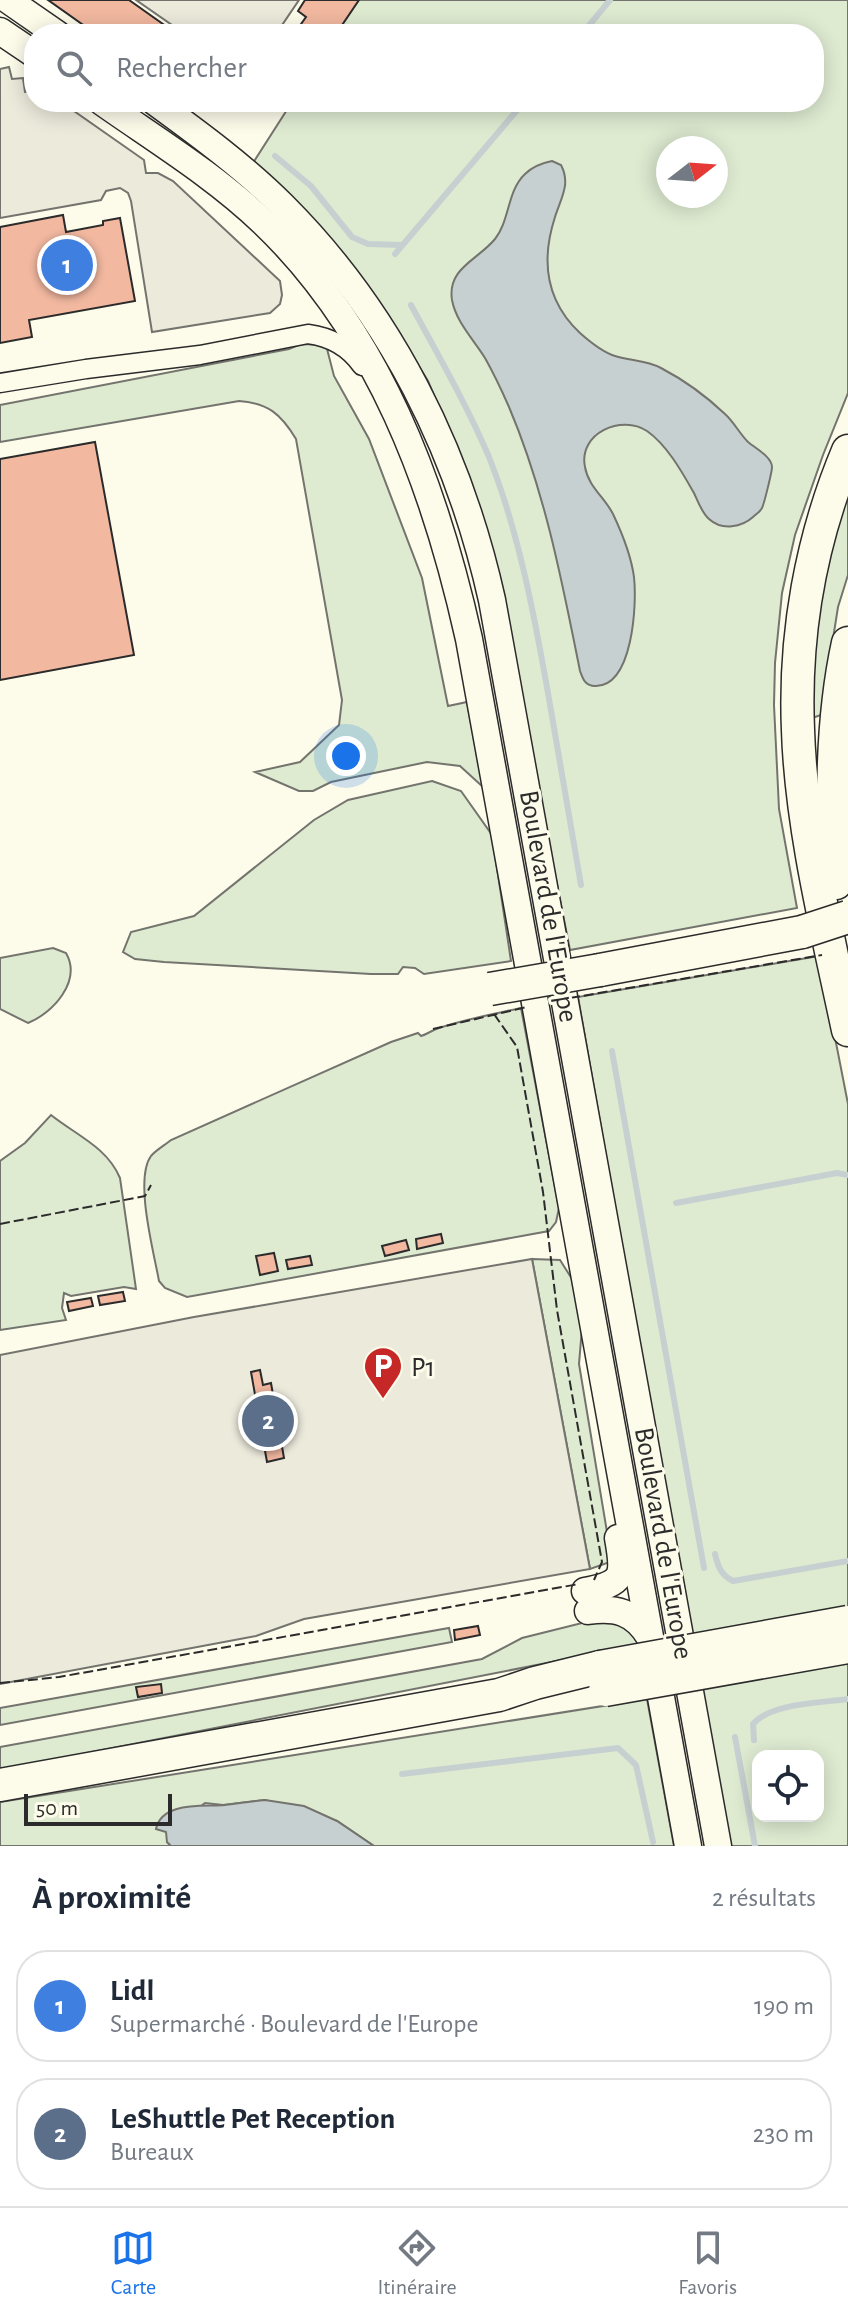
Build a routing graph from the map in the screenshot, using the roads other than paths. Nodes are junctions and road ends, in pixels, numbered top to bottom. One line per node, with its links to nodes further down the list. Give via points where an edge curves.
1 (8, 0): 2 (main road)
2 (43, 24)
3 (0, 31): 4 (main road)
4 (24, 47)
5 (116, 112): 8 (main road, Boulevard de l'Europe, via 220,185 284,244 357,340)
6 (168, 112): 24 (main road, Boulevard de l'Europe, via 259,184 341,272 407,369 466,503 495,615)
7 (0, 383): 8 (street, via 319,335 358,360)
8 (404, 431): 17 (main road, Boulevard de l'Europe, via 437,514 463,610)
9 (848, 451): 16 (highway, via 828,502 811,571 797,692 806,810)
10 (848, 643): 14 (highway, via 836,734 834,820)
11 (848, 917): 13 (highway, bridge)
12 (848, 930): 13 (highway, bridge)
13 (802, 932): 15 (highway, bridge)
14 (848, 983)
15 (490, 989)
16 (848, 1030)
17 (592, 1321): 19 (main road, Boulevard de l'Europe); 19 (main road, via 593,1397 621,1569 614,1584 586,1601 630,1614)
18 (848, 1622): 21 (highway, bridge)
19 (650, 1637): 23 (main road, Boulevard de l'Europe)
20 (848, 1647): 21 (highway, bridge)
21 (602, 1679): 22 (highway, via 535,1683 499,1695)
22 (0, 1785)
23 (688, 1846)
24 (718, 1846)

